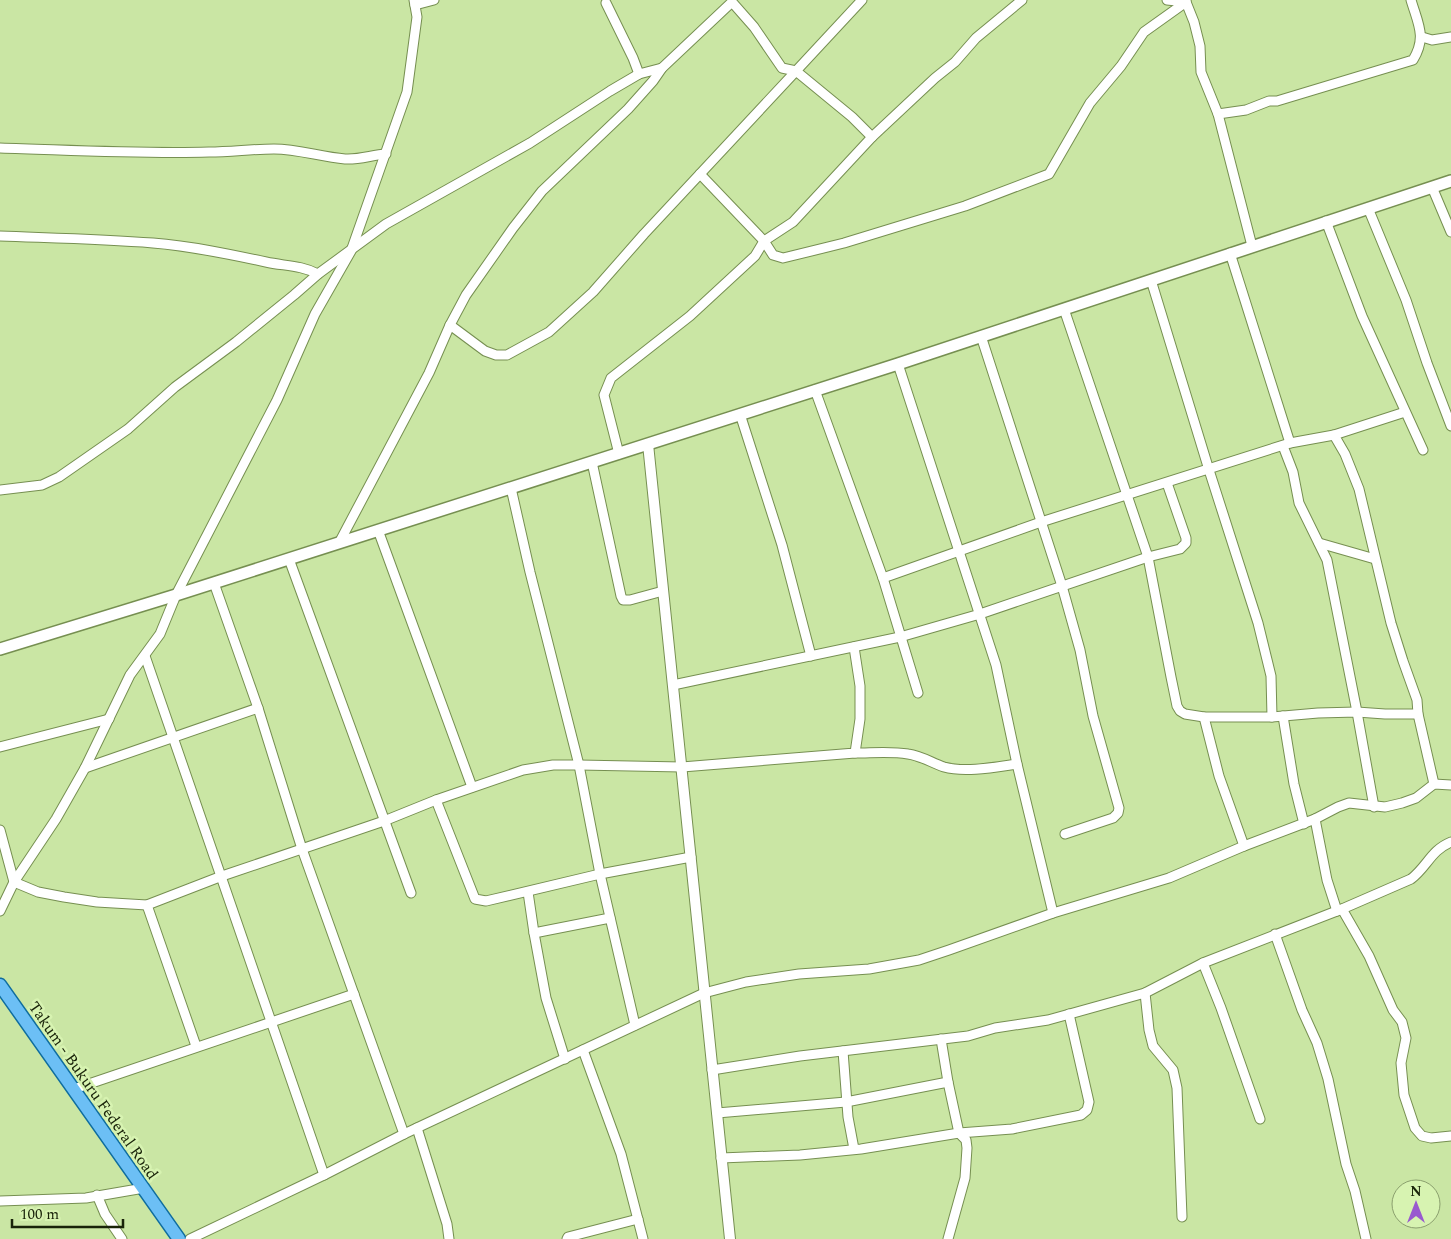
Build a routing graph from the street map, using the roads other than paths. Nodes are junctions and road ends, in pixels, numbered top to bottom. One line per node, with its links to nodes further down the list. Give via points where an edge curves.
1 (434, 0): 8 (street)
2 (862, 0): 13 (street)
3 (1022, 0): 16 (street, via 976,38 955,62)
4 (1167, 0): 7 (street)
5 (1411, 0): 10 (street)
6 (734, 1): 12 (street); 13 (street, via 782,68)
7 (1186, 1): 15 (street, via 1200,46 1201,72); 26 (street, via 1144,32 1122,66 1090,103 1049,174 965,206 795,256 783,258 773,255)
8 (414, 3): 18 (street, via 417,17 407,92)
9 (606, 3): 14 (street)
10 (1422, 37): 11 (street, via 1432,40); 15 (street, via 1413,60 1246,110)
11 (1451, 37)
12 (662, 68): 14 (street); 33 (street, via 628,109 542,191 466,295)
13 (796, 71): 16 (street); 19 (street)
14 (639, 74): 28 (street, via 530,143 386,224)
15 (1218, 114): 27 (street)
16 (872, 137): 26 (street, via 792,222)
17 (0, 148): 18 (street, via 142,152 285,149 348,159)
18 (386, 154): 28 (street)
19 (700, 174): 26 (street); 33 (street, via 593,292 549,332 507,355 496,355)
20 (1451, 181): 21 (main road)
21 (1432, 186): 22 (main road); 24 (street)
22 (1368, 208): 23 (main road); 39 (street, via 1406,300)
23 (1326, 222): 27 (main road); 37 (street, via 1362,316)
24 (1451, 232)
25 (0, 236): 30 (street, via 154,243 223,252 307,268)
26 (764, 241): 44 (street, via 756,256 690,316 611,378 604,395)
27 (1252, 246): 29 (main road)
28 (351, 251): 30 (street); 63 (street, via 315,314 277,400)
29 (1230, 253): 31 (main road); 42 (street)
30 (318, 274): 49 (street, via 236,342 175,387 128,429 60,477 42,485)
31 (1150, 280): 32 (main road); 46 (street)
32 (1064, 309): 34 (main road); 50 (street)
33 (450, 326): 54 (street, via 430,373)
34 (981, 336): 35 (main road); 51 (street)
35 (898, 364): 36 (main road); 55 (street)
36 (815, 390): 38 (main road); 59 (street)
37 (1405, 412): 40 (street); 43 (street)
38 (740, 414): 41 (main road); 69 (street, via 782,545)
39 (1451, 426)
40 (1334, 435): 42 (street); 58 (street, via 1359,489)
41 (648, 444): 44 (main road); 62 (street)
42 (1286, 445): 46 (street); 53 (street, via 1300,503)
43 (1423, 450)
44 (619, 454): 45 (main road)
45 (592, 462): 48 (main road); 62 (street, via 623,600)
46 (1209, 470): 47 (street); 77 (street, via 1258,623 1271,676)
47 (1167, 483): 50 (street); 56 (street, via 1186,543 1180,549)
48 (511, 488): 52 (main road); 83 (street)
49 (0, 490)
50 (1127, 496): 51 (street); 56 (street)
51 (1041, 522): 55 (street); 61 (street)
52 (378, 530): 54 (main road); 88 (street)
53 (1319, 542): 58 (street); 73 (street, via 1327,560)
54 (339, 543): 57 (main road)
55 (958, 551): 59 (street); 64 (street)
56 (1148, 557): 61 (street); 76 (street, via 1177,706 1185,714)
57 (289, 559): 60 (main road); 92 (street)
58 (1375, 559): 74 (street, via 1402,662 1417,700)
59 (883, 578): 65 (street)
60 (214, 583): 63 (main road); 72 (street)
61 (1062, 586): 64 (street); 95 (street, via 1119,808 1113,818)
62 (663, 591): 70 (street)
63 (176, 595): 67 (main road); 68 (street, via 160,634)
64 (980, 614): 65 (street); 82 (street, via 996,665)
65 (900, 637): 66 (street); 71 (street)
66 (854, 647): 69 (street); 81 (street, via 860,686)
67 (0, 649)
68 (145, 656): 78 (street, via 130,675); 79 (street)
69 (811, 656): 70 (street)
70 (672, 685): 84 (street)
71 (918, 693)
72 (258, 708): 79 (street); 98 (street)
73 (1357, 712): 74 (street); 75 (street); 90 (street)
74 (1418, 714): 86 (street)
75 (1283, 716): 77 (street); 93 (street)
76 (1204, 717): 77 (street); 97 (street, via 1219,776)
77 (1272, 717)
78 (108, 719): 80 (street); 85 (street)
79 (172, 737): 85 (street); 101 (street)
80 (0, 747)
81 (855, 753): 82 (street, via 906,753 945,767 985,769); 84 (street)
82 (1017, 764): 108 (street)
83 (579, 765): 84 (street); 88 (street, via 523,770); 100 (street)
84 (682, 767): 99 (street)
85 (86, 768): 102 (street)
86 (1434, 784): 87 (street); 90 (street, via 1416,798 1385,807)
87 (1451, 785)
88 (472, 787): 89 (street)
89 (436, 800): 92 (street); 103 (street, via 475,899 486,901)
90 (1374, 806): 91 (street, via 1349,803)
91 (1315, 819): 93 (street); 106 (street, via 1327,880)
92 (384, 821): 98 (street); 104 (street)
93 (1304, 824): 97 (street)
94 (0, 830): 102 (street)
95 (1066, 834)
96 (1451, 842): 106 (street, via 1435,851 1411,879)
97 (1244, 846): 108 (street, via 1169,878)
98 (302, 849): 101 (street); 116 (street)
99 (691, 857): 100 (street); 114 (street)
100 (600, 874): 103 (street); 109 (street)
101 (222, 876): 105 (street); 118 (street)
102 (14, 882): 105 (street, via 38,892 64,897); 107 (street)
103 (528, 892): 110 (street)
104 (411, 893)
105 (147, 905): 121 (street)
106 (1339, 910): 111 (street); 134 (street, via 1369,956 1393,1010 1402,1022 1406,1038 1401,1064 1404,1096 1415,1128 1422,1136)
107 (0, 911)
108 (1053, 913): 114 (street, via 919,960 869,969 746,982)
109 (610, 918): 110 (street); 119 (street)
110 (534, 933): 124 (street, via 546,998)
111 (1275, 934): 112 (street); 151 (street, via 1328,1079)
112 (1203, 963): 115 (street); 130 (street)
113 (0, 984): 127 (main road, Takum - Bukuru Federal Road)
114 (704, 993): 119 (street); 125 (street)
115 (1145, 993): 117 (street); 141 (street, via 1148,1030 1153,1046 1173,1070 1177,1088)
116 (354, 994): 118 (street); 132 (street)
117 (1069, 1014): 120 (street); 133 (street, via 1089,1102 1087,1110 1081,1115 1012,1129)
118 (271, 1022): 121 (street); 137 (street)
119 (635, 1026): 122 (street)
120 (942, 1039): 123 (street); 126 (street)
121 (196, 1046): 127 (street)
122 (583, 1050): 124 (street); 142 (street, via 621,1154)
123 (843, 1051): 125 (street); 128 (street)
124 (565, 1059): 131 (street)
125 (712, 1070): 129 (street)
126 (948, 1082): 128 (street); 133 (street)
127 (74, 1089): 138 (main road, Takum - Bukuru Federal Road)
128 (846, 1102): 129 (street); 135 (street)
129 (717, 1113): 136 (street)
130 (1260, 1119)
131 (417, 1128): 132 (street); 146 (street)
132 (404, 1134): 137 (street)
133 (959, 1134): 135 (street); 150 (street, via 966,1140 965,1178)
134 (1451, 1136)
135 (854, 1149): 136 (street)
136 (721, 1158): 149 (street)
137 (324, 1175): 145 (street)
138 (144, 1188): 139 (street); 144 (main road, Takum - Bukuru Federal Road)
139 (97, 1196): 140 (street); 143 (street)
140 (0, 1201)
141 (1182, 1216)
142 (638, 1218): 147 (street); 148 (street)
143 (122, 1239)
144 (179, 1239)
145 (190, 1239)
146 (449, 1239)
147 (567, 1239)
148 (643, 1239)
149 (730, 1239)
150 (948, 1239)
151 (1366, 1239)

